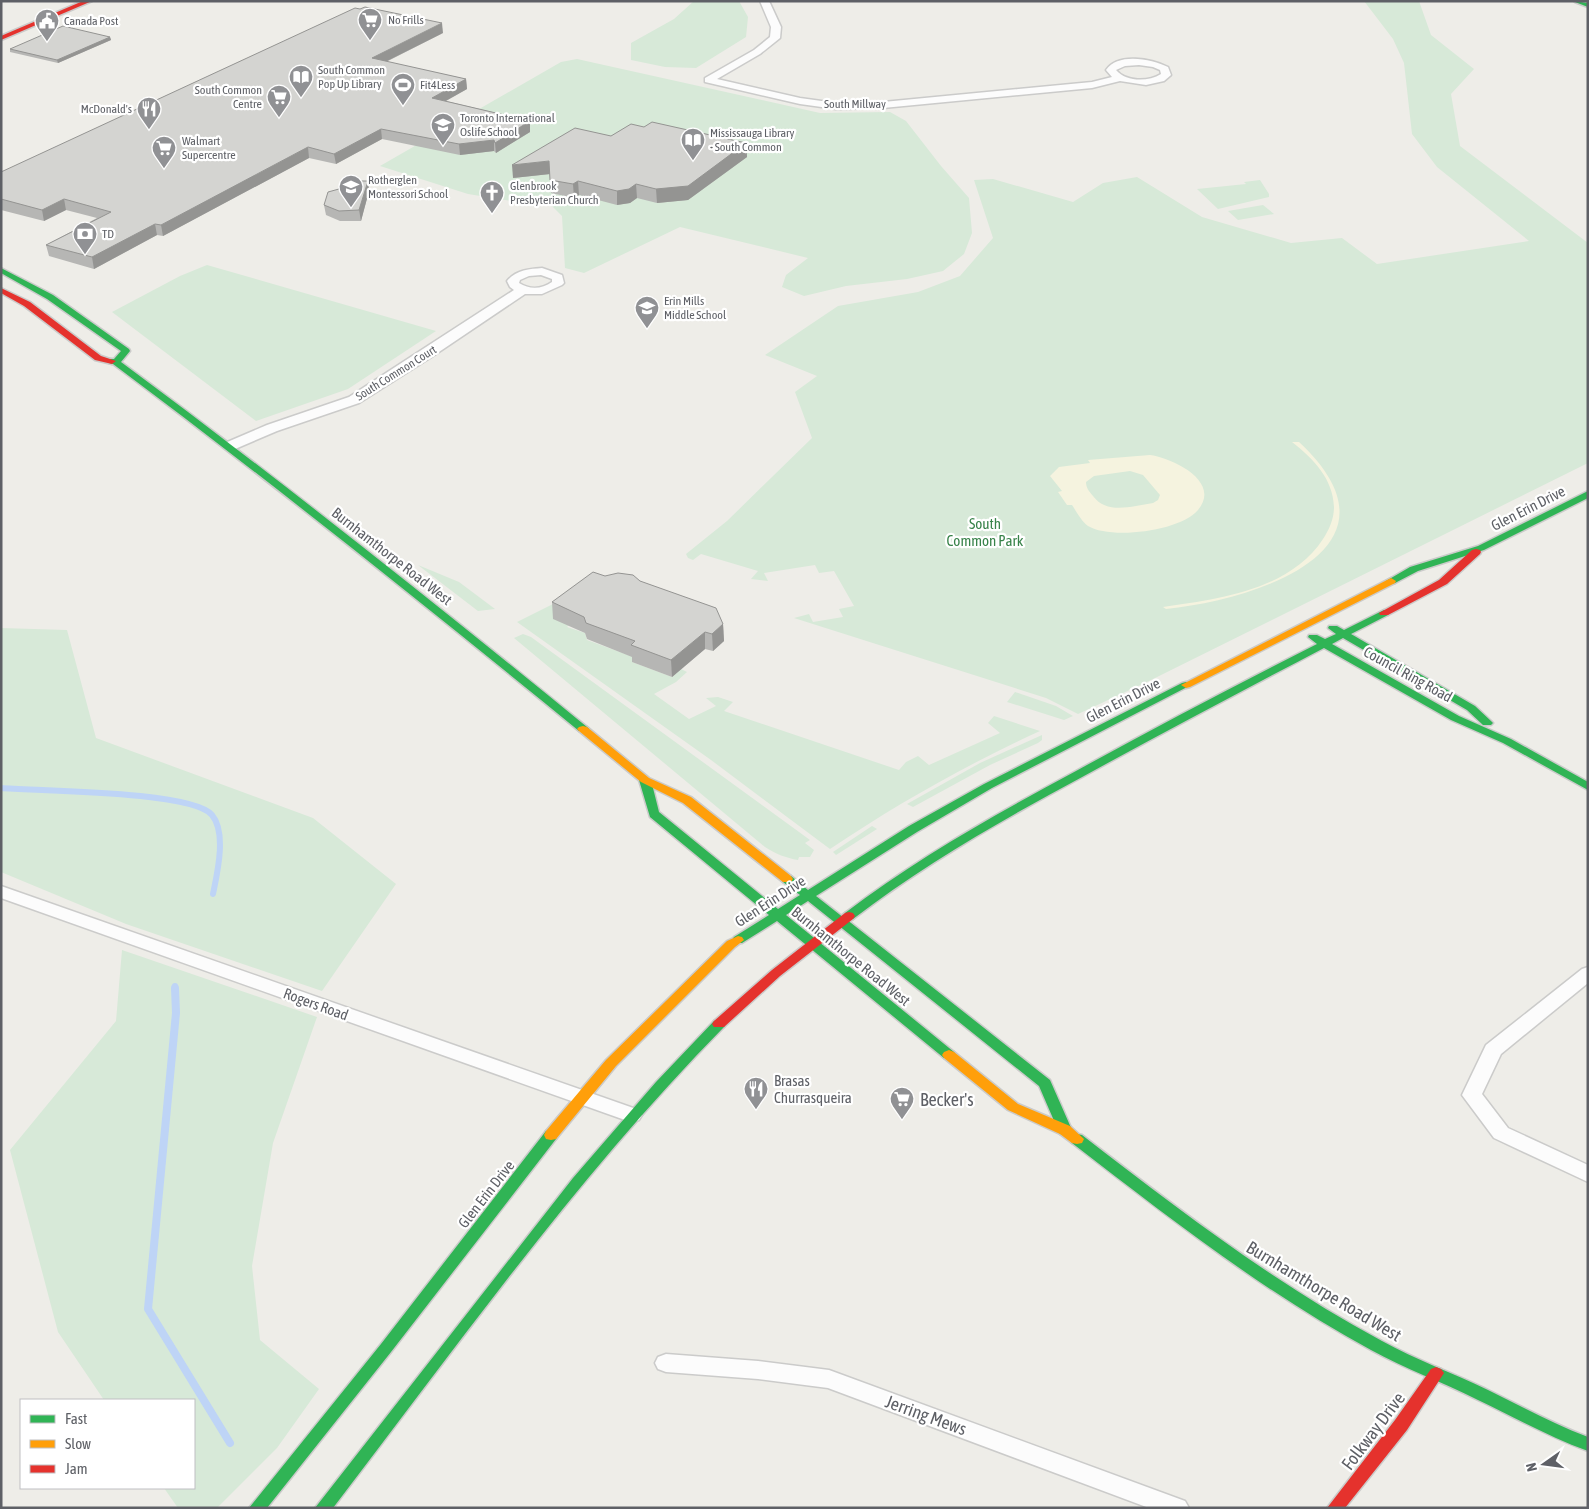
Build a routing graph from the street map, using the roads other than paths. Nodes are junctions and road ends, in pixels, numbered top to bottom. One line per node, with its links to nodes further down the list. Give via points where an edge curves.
1 (89, 1): 5 (street)
2 (764, 1): 6 (street, South Millway, via 776,27 776,38 708,80 836,106 1075,87)
3 (1577, 1): 4 (street)
4 (1588, 5)
5 (1, 38)
6 (1122, 78): 6 (street, via 1148,81 1162,78 1167,72 1155,64 1123,63 1111,70)
7 (1, 270): 10 (street, via 50,296 126,351)
8 (1, 290): 10 (street, Burnhamthorpe Road West, via 28,304 98,358)
9 (523, 290): 11 (street, South Common Court, via 354,400)
10 (116, 362): 11 (street, Burnhamthorpe Road West)
11 (230, 446): 19 (street, Burnhamthorpe Road West)
12 (1588, 494): 13 (street, Glen Erin Drive)
13 (1481, 548): 14 (street, Glen Erin Drive, via 1414,569); 16 (street, Glen Erin Drive, via 1443,582)
14 (1316, 618): 15 (street, Glen Erin Drive); 16 (street, Council Ring Road)
15 (1296, 628): 17 (street, Council Ring Road); 22 (street, Glen Erin Drive, via 973,794)
16 (1343, 634): 17 (street, Glen Erin Drive); 18 (street, Council Ring Road, via 1471,708)
17 (1324, 644): 18 (street, Council Ring Road, via 1455,718); 24 (street, Glen Erin Drive, via 1012,808 884,888)
18 (1507, 741): 20 (street, Council Ring Road)
19 (645, 780): 22 (street, Burnhamthorpe Road West, via 687,800); 23 (street, Burnhamthorpe Road West, via 654,814)
20 (1588, 786)
21 (1, 892): 27 (street, Rogers Road)
22 (806, 896): 23 (street, Glen Erin Drive); 24 (street, Burnhamthorpe Road West)
23 (777, 915): 25 (street, Burnhamthorpe Road West); 27 (street, Glen Erin Drive, via 731,944)
24 (840, 922): 25 (street, Glen Erin Drive); 29 (street, Burnhamthorpe Road West, via 1045,1083)
25 (813, 944): 28 (street, Glen Erin Drive, via 727,1016); 29 (street, Burnhamthorpe Road West, via 1013,1107)
26 (1588, 973): 30 (street, via 1493,1050 1472,1095 1501,1133)
27 (581, 1097): 28 (street, Rogers Road); 34 (street, Glen Erin Drive)
28 (632, 1115): 35 (street, Glen Erin Drive)
29 (1065, 1130): 32 (street, Burnhamthorpe Road West, via 1192,1228 1277,1286 1378,1346)
30 (1588, 1174)
31 (666, 1363): 36 (street, Jerring Mews, via 829,1379)
32 (1436, 1373): 33 (street, Burnhamthorpe Road West); 37 (street, Folkway Drive, via 1401,1425)
33 (1588, 1444)
34 (257, 1508)
35 (323, 1508)
36 (1176, 1508)
37 (1335, 1508)

